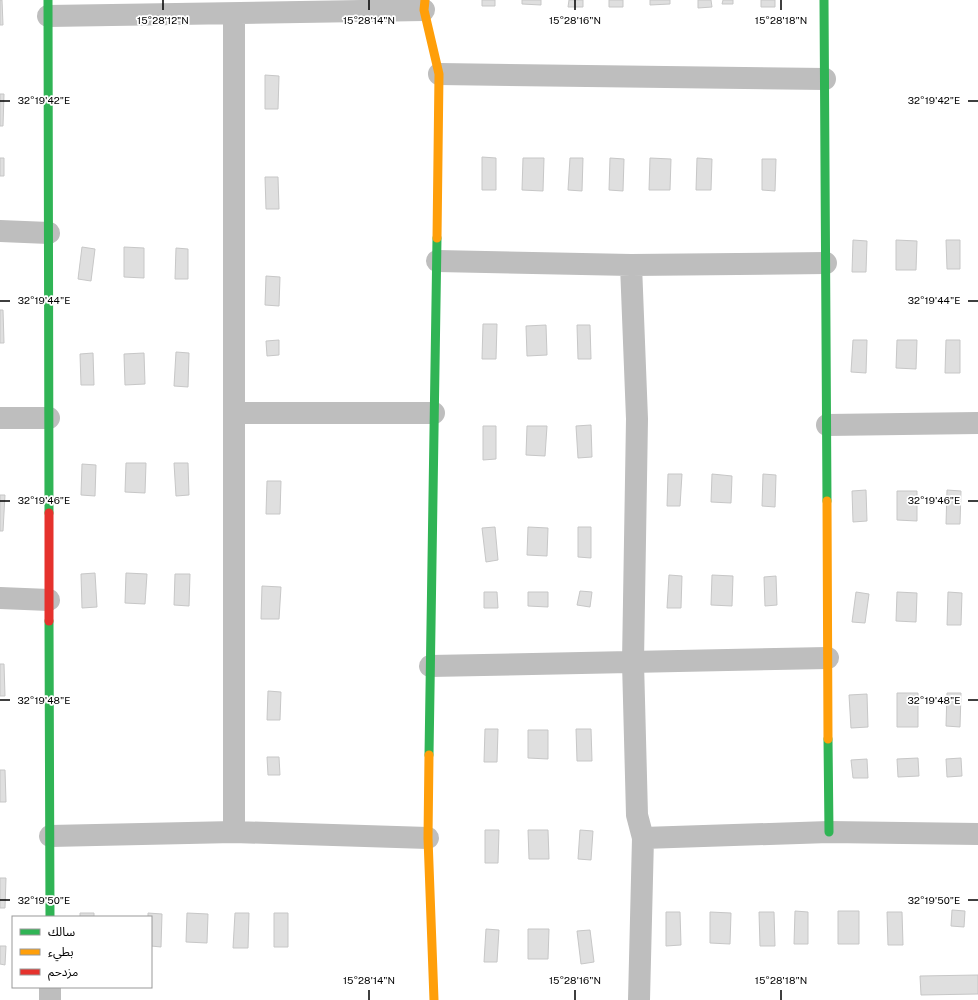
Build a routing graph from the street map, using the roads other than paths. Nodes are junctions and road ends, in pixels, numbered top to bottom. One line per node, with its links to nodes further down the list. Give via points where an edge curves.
1 (824, 0): 6 (street)
2 (425, 5): 4 (street); 5 (street)
3 (48, 8): 4 (street); 8 (street)
4 (234, 14): 12 (street)
5 (439, 74): 6 (street); 9 (street)
6 (825, 80): 10 (street)
7 (0, 231): 8 (street)
8 (49, 233): 15 (street)
9 (437, 261): 11 (street); 13 (street)
10 (826, 263): 11 (street); 17 (street)
11 (631, 265): 21 (street, via 637,419)
12 (234, 413): 13 (street); 23 (street)
13 (434, 413): 22 (street)
14 (0, 418): 15 (street)
15 (49, 418): 19 (street)
16 (978, 423): 17 (street)
17 (827, 425): 20 (street)
18 (0, 598): 19 (street)
19 (49, 600): 26 (street)
20 (828, 658): 21 (street); 24 (street)
21 (633, 662): 22 (street); 28 (street, via 637,815)
22 (430, 666): 27 (street)
23 (234, 832): 26 (street); 27 (street)
24 (829, 832): 25 (street); 28 (street)
25 (978, 834)
26 (50, 836): 29 (street)
27 (428, 838): 32 (street)
28 (643, 838): 33 (street)
29 (50, 916)
30 (50, 988): 31 (street)
31 (50, 1000)
32 (434, 1000)
33 (639, 1000)

